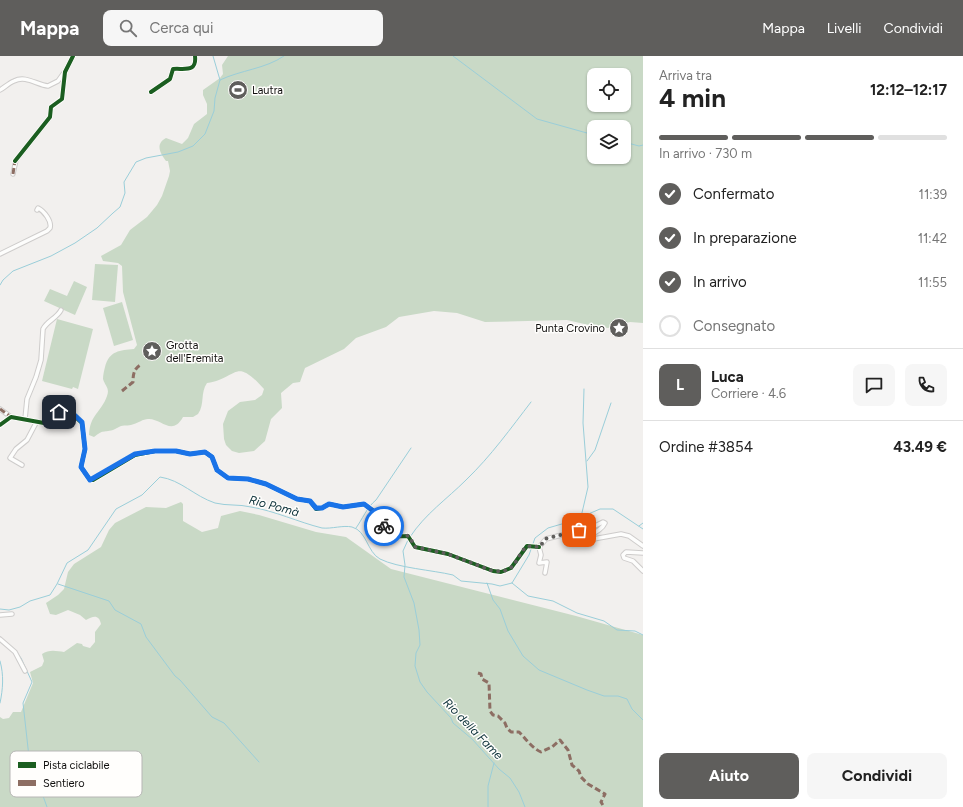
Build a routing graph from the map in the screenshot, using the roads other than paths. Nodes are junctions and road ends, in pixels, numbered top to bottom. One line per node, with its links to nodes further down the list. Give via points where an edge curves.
1 (73, 56): 3 (street)
2 (195, 56): 5 (street, via 193,66 187,69 173,69 170,79)
3 (65, 72): 4 (street, via 58,81 48,86 28,79 14,80); 6 (street, via 62,99 51,107 50,117 16,161)
4 (0, 90)
5 (151, 92)
6 (12, 174)
7 (37, 210): 8 (street, via 41,209 50,221 50,228)
8 (0, 254)
9 (62, 310): 12 (street, via 44,327 41,360 26,400)
10 (0, 409): 11 (street)
11 (11, 417): 12 (street); 14 (street)
12 (25, 419): 13 (street)
13 (36, 422): 15 (street, via 27,440 10,458); 16 (street, via 44,423 66,409 81,421 85,449 81,467 90,480 135,454 155,451 190,454 205,452 212,457 217,470 225,477 266,484 297,499 310,501 316,508 329,504 343,507 366,505 380,516 386,532 390,535 408,536 415,547 448,554 493,571 504,572 511,568 524,548 530,545)
14 (0, 425)
15 (22, 465)
16 (538, 546): 17 (street, via 546,539 603,522 605,526 587,537 588,540 621,534 629,536); 20 (street, via 541,555 539,562 546,562)
17 (643, 546)
18 (643, 553): 19 (street, via 626,552 623,555)
19 (643, 571)
20 (545, 573)
21 (12, 614): 22 (street)
22 (0, 615)
23 (0, 639): 24 (street, via 15,652)
24 (25, 671)

